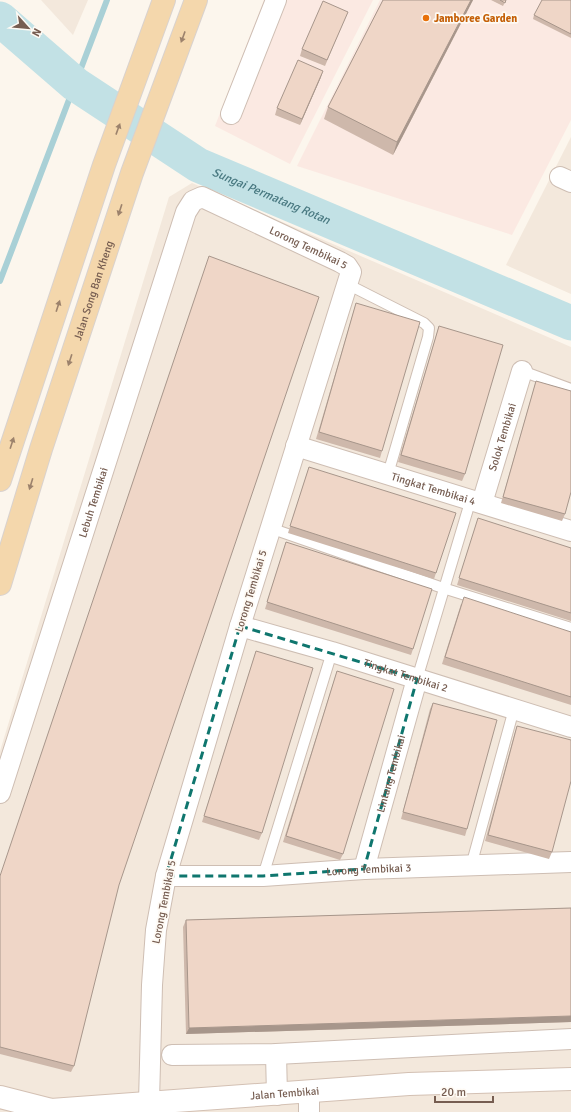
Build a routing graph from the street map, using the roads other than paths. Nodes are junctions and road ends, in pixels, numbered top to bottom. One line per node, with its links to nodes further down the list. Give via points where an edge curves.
1 (164, 0): 11 (main road, one-way to 1, via 104,165)
2 (196, 0): 15 (main road, Jalan Song Ban Kheng, one-way to 15, via 132,173)
3 (276, 0): 4 (street)
4 (230, 114)
5 (186, 212): 6 (street, Lorong Tembikai 5, via 193,201 202,196 347,266 351,272); 23 (street, Lebuh Tembikai)
6 (347, 284): 9 (street, Lorong Tembikai 5); 10 (lane, via 424,323 429,328)
7 (522, 371): 8 (lane); 12 (street, Solok Tembikai)
8 (571, 389)
9 (296, 446): 10 (street, Tingkat Tembikai 4); 13 (street, Lorong Tembikai 5)
10 (388, 474): 12 (street, Tingkat Tembikai 4)
11 (0, 480)
12 (476, 501): 14 (street, Tingkat Tembikai 4); 16 (lane)
13 (270, 528): 16 (lane); 17 (street, Lorong Tembikai 5)
14 (571, 531)
15 (0, 584)
16 (444, 588): 18 (lane); 20 (lane)
17 (240, 626): 19 (street, Tingkat Tembikai 2); 27 (street, Lorong Tembikai 5)
18 (571, 628)
19 (332, 652): 20 (street, Tingkat Tembikai 2); 28 (lane)
20 (417, 679): 21 (street, Tingkat Tembikai 2); 26 (street, Lintang Tembikai)
21 (514, 709): 22 (street, Tingkat Tembikai 2); 25 (lane)
22 (571, 727)
23 (0, 793)
24 (571, 862): 25 (street, Lorong Tembikai 3)
25 (471, 866): 26 (street, Lorong Tembikai 3)
26 (364, 869): 28 (street, Lorong Tembikai 3)
27 (166, 876): 28 (street, Lorong Tembikai 3); 35 (street, Lorong Tembikai 5, via 156,930)
28 (263, 876)
29 (571, 1039): 30 (street)
30 (276, 1054): 31 (street); 33 (street)
31 (172, 1055)
32 (571, 1079): 36 (street, Jalan Tembikai, via 409,1084)
33 (277, 1094): 35 (street, Jalan Tembikai); 36 (street, Jalan Tembikai)
34 (0, 1098): 35 (street, Jalan Tembikai, via 51,1110)
35 (149, 1102)
36 (309, 1102)

